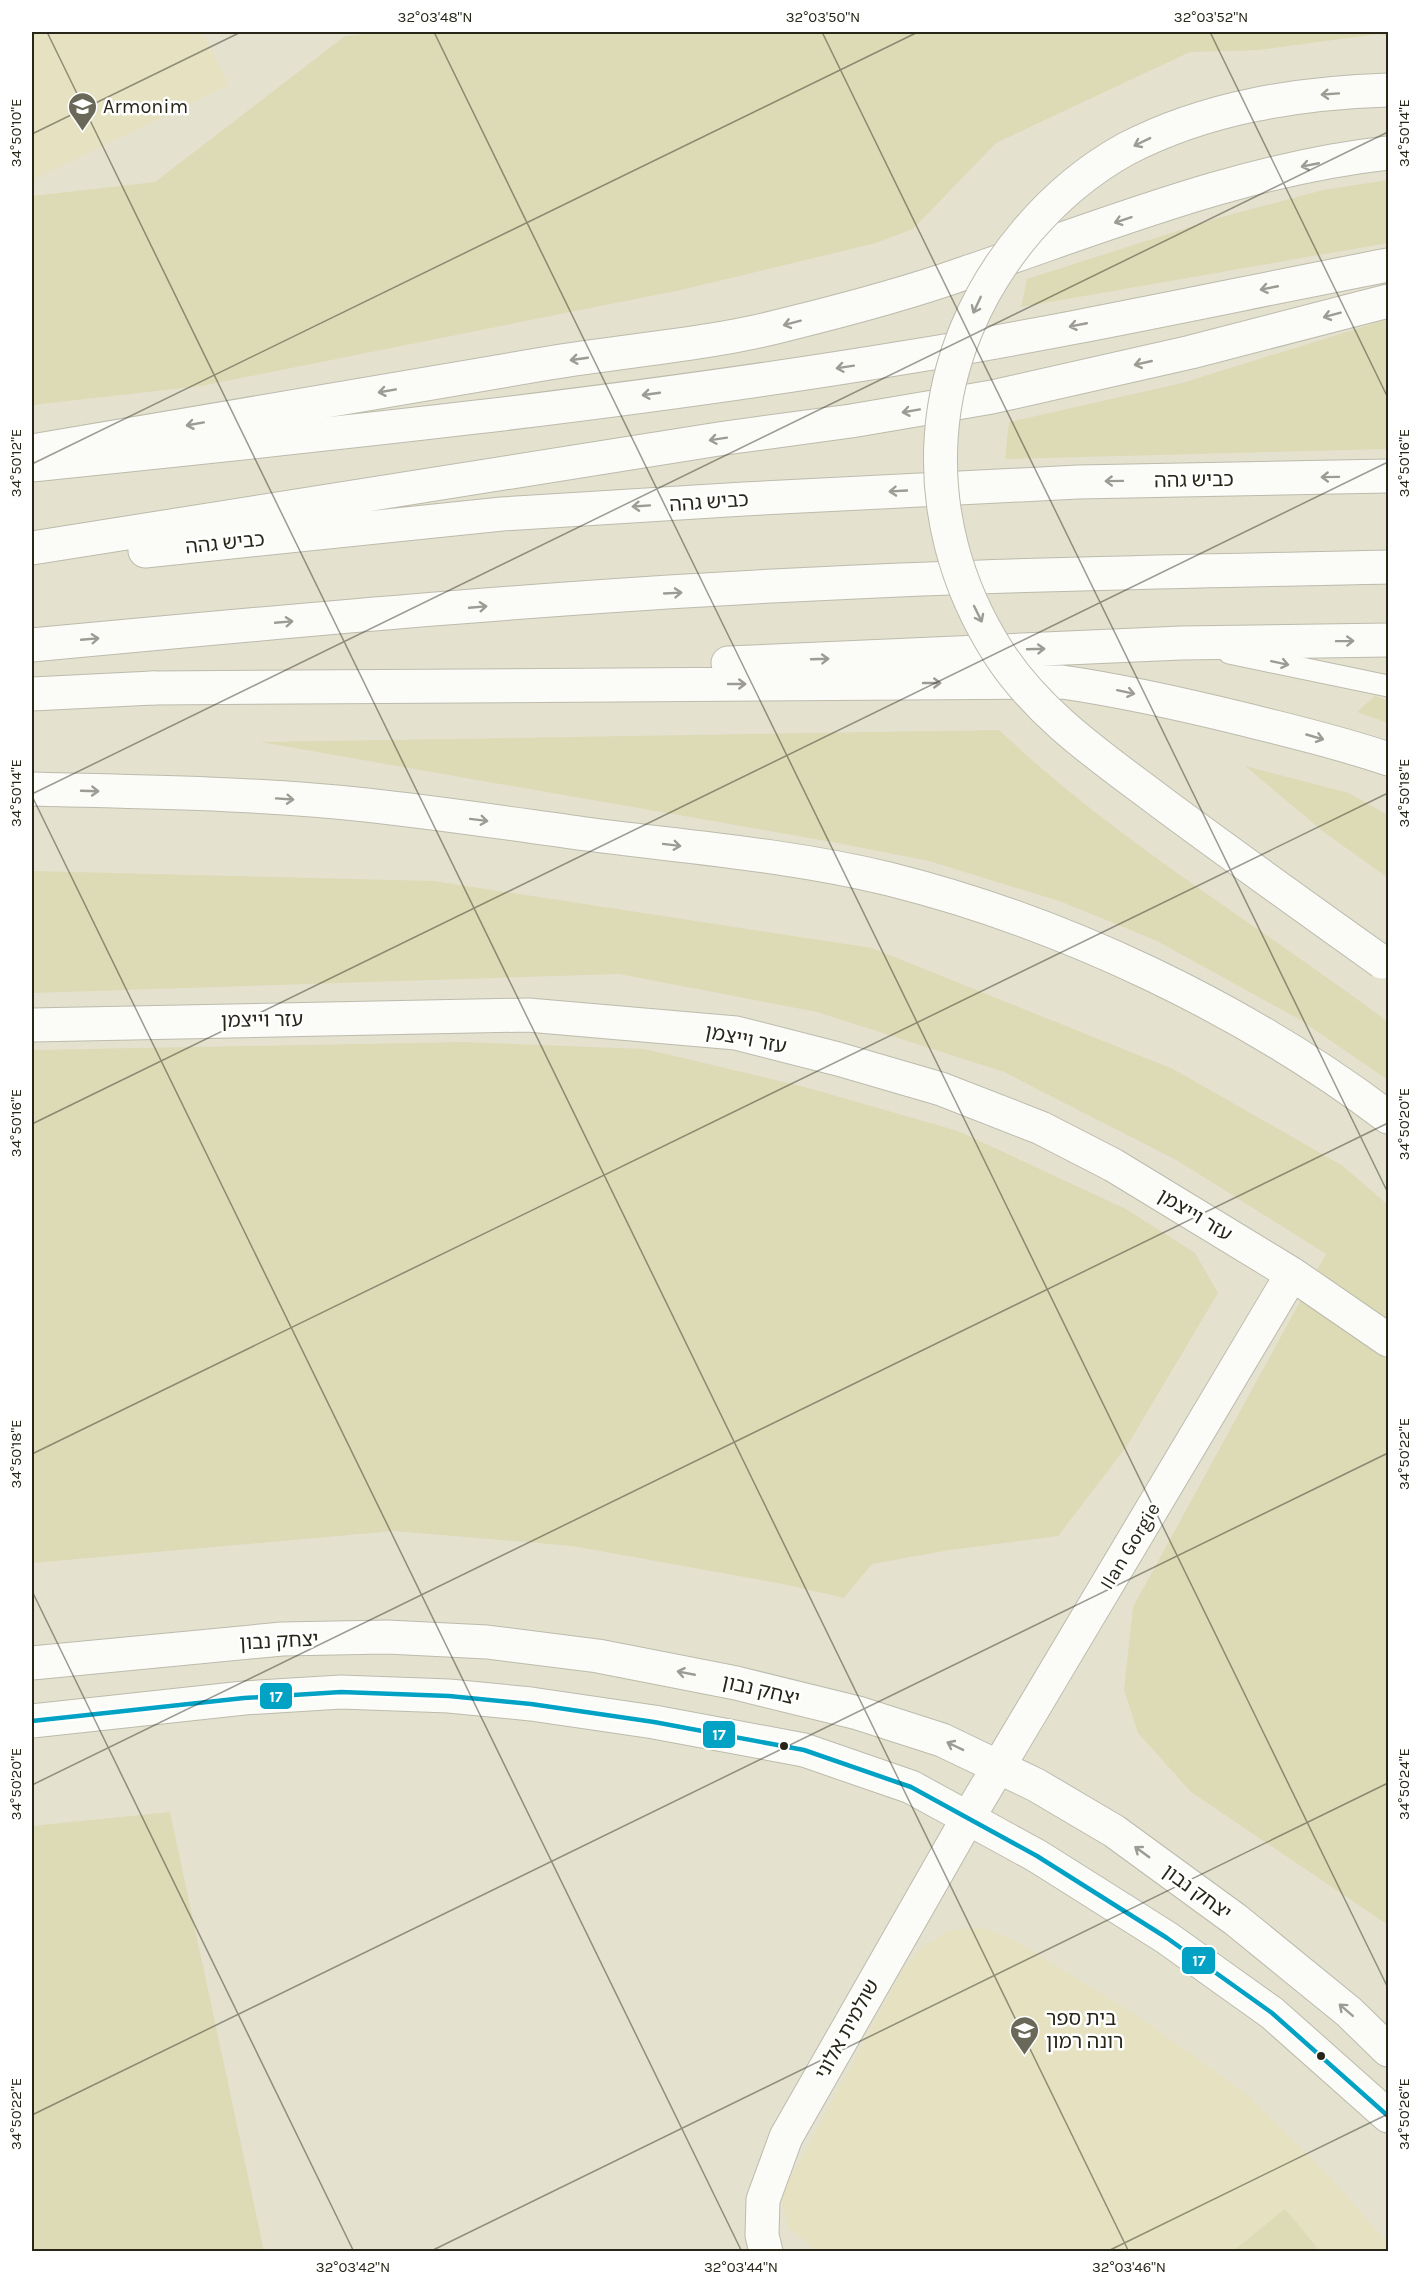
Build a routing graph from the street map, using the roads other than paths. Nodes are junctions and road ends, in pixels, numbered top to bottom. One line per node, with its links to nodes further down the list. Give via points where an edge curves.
1 (1389, 90): 19 (main road, one-way to 19, bridge, via 1280,99 1204,117 1124,150 1066,191 1013,248 982,294 965,330 950,376 939,468 951,548 968,594 1000,654 1024,686 1088,747)
2 (1389, 153): 5 (main road, one-way to 5, via 1258,177 909,292 778,327)
3 (1389, 265): 6 (main road, one-way to 6, via 833,369 384,428)
4 (1389, 301): 8 (main road, one-way to 8, via 1191,352 992,397)
5 (32, 451)
6 (32, 465)
7 (1389, 476): 9 (main road, כביש גהה, one-way to 9, via 1078,482 502,514)
8 (32, 548)
9 (32, 563)
10 (1389, 567): 13 (main road, one-way to 10, via 572,599 835,583)
11 (1389, 640): 12 (main road, one-way to 11)
12 (1181, 643): 14 (lane, one-way to 14); 15 (main road, one-way to 12)
13 (32, 645)
14 (1389, 686)
15 (153, 688): 16 (main road); 17 (main road, one-way to 17, via 1062,682 1164,700)
16 (32, 694)
17 (1389, 759)
18 (32, 789): 21 (main road, one-way to 21, via 364,804 799,862 889,879 1065,937 1167,982 1264,1035)
19 (1385, 965)
20 (32, 1025): 22 (main road, עזר וייצמן, via 528,1015 735,1033 941,1089 1041,1128 1113,1165)
21 (1389, 1117)
22 (1292, 1274): 23 (main road, עזר וייצמן); 26 (main road, Ilan Gorgie)
23 (1389, 1340)
24 (32, 1663): 26 (main road, יצחק נבון, one-way to 24, via 942,1740 858,1713 736,1683 598,1656 487,1642 387,1637 282,1639)
25 (32, 1721): 27 (main road, via 244,1698 341,1692 519,1703 654,1722 804,1750 910,1787)
26 (999, 1767): 27 (main road, Ilan Gorgie); 28 (main road, יצחק נבון, one-way to 26, via 1349,2012 1226,1913 1114,1831)
27 (968, 1818): 29 (main road, via 1167,1938 1272,2013); 30 (main road, שולמית אלוני, via 786,2137 763,2200 762,2235)
28 (1389, 2050)
29 (1389, 2116)
30 (766, 2252)

